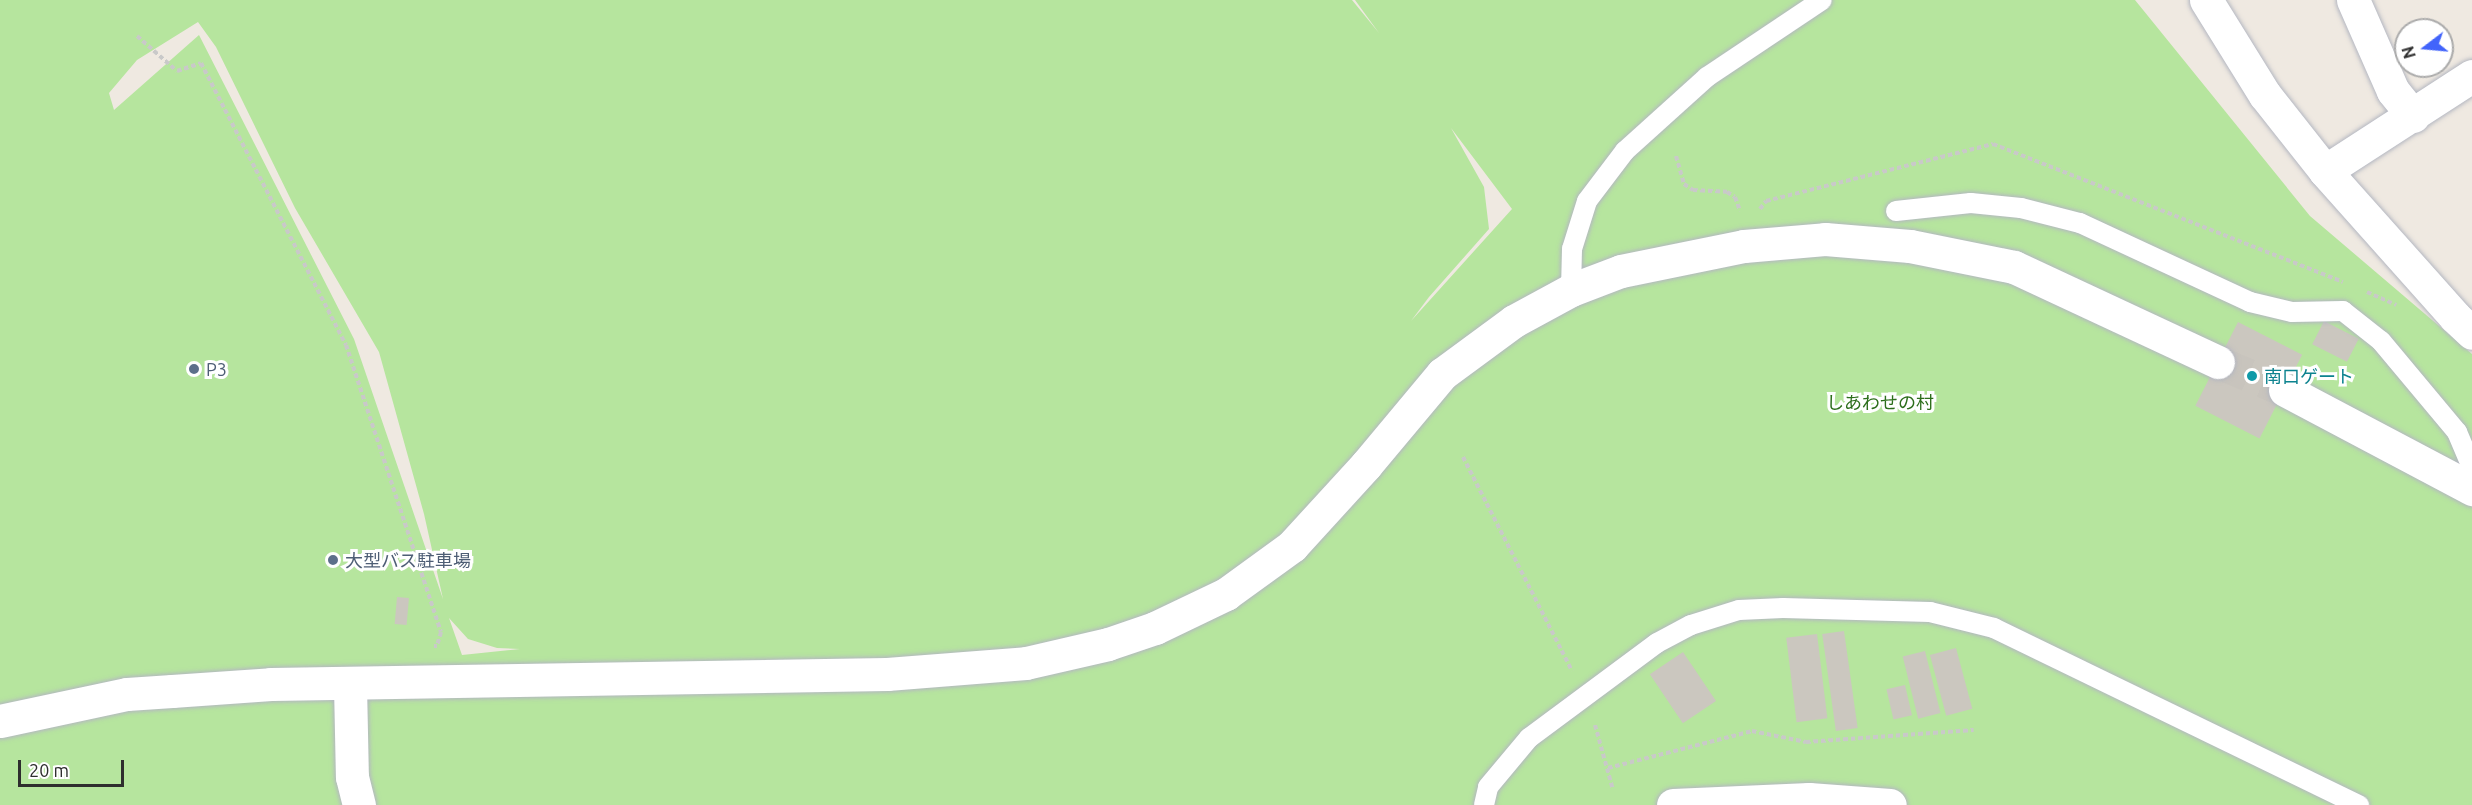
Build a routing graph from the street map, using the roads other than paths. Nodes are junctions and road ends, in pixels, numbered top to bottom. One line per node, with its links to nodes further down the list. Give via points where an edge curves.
1 (1822, 0): 8 (lane, via 1707,77 1625,151 1587,201 1572,249)
2 (2206, 0): 6 (street, via 2265,95)
3 (2353, 0): 5 (street, via 2393,91)
4 (2472, 76): 5 (street)
5 (2413, 116): 6 (street)
6 (2325, 171): 9 (street)
7 (1896, 210): 12 (lane, via 1971,203 2020,208 2080,223 2250,302 2292,312 2343,311 2381,341 2457,432)
8 (1571, 290): 10 (street, via 1621,271 1744,246 1825,239 1910,246 2014,267); 14 (street, via 1514,321 1442,374 1292,546 1226,594 1155,628 1108,644 1026,663 887,674)
9 (2472, 333)
10 (2218, 362)
11 (2285, 390): 13 (street)
12 (2472, 467)
13 (2472, 489)
14 (350, 685): 15 (street, via 271,684 127,694); 16 (street, via 352,777)
15 (0, 721)
16 (359, 805)
17 (1484, 805): 20 (lane, via 1488,787 1529,738 1657,643 1691,626 1739,610 1783,608 1930,612 1994,628)
18 (1673, 805): 19 (street, via 1809,799)
19 (1885, 805)
20 (2359, 805)

